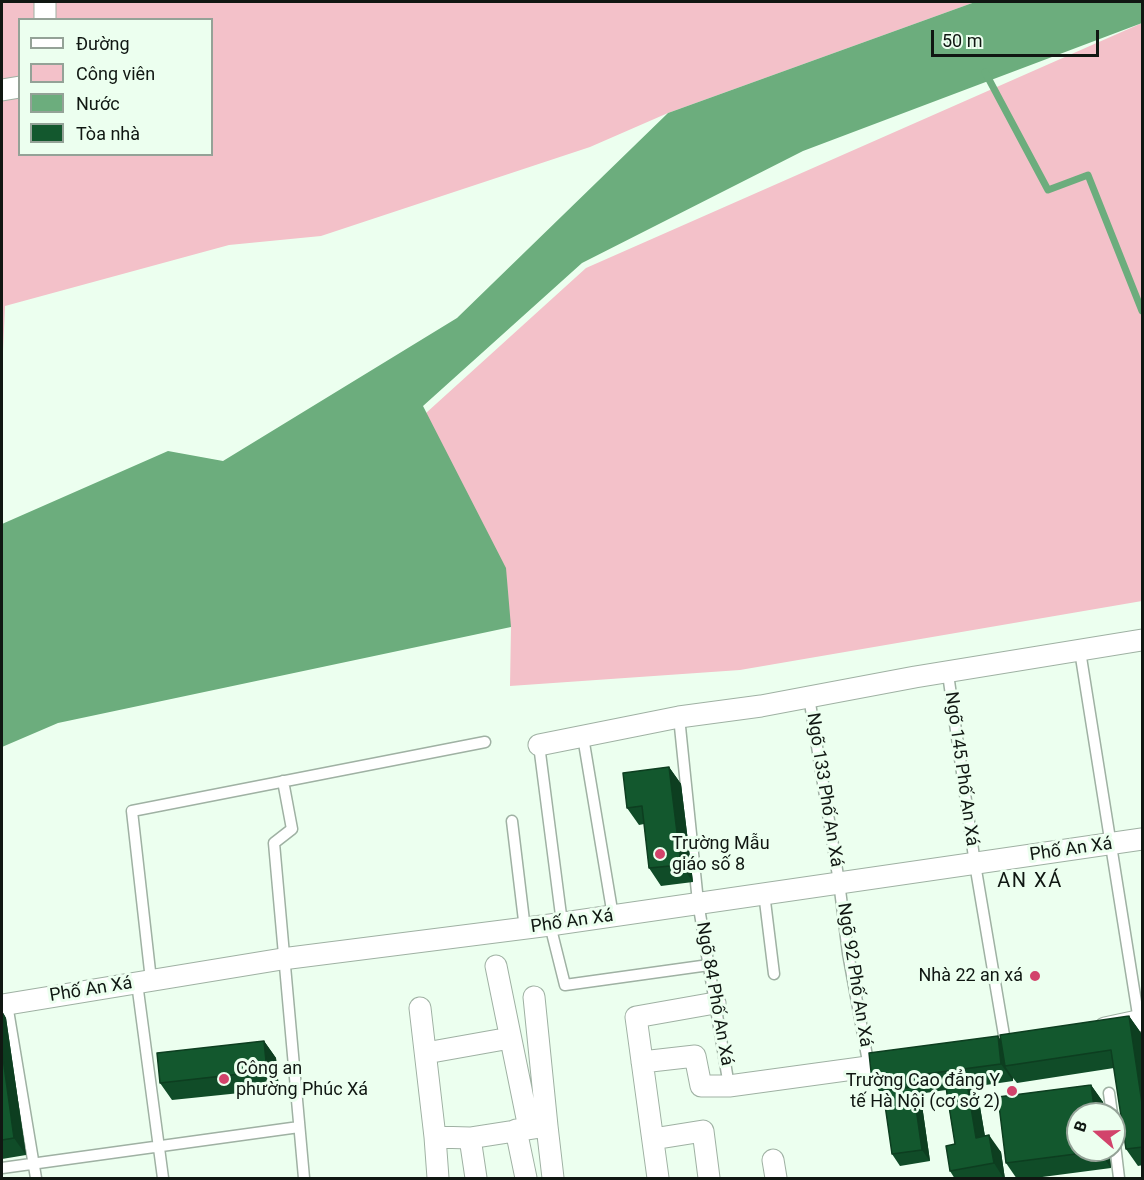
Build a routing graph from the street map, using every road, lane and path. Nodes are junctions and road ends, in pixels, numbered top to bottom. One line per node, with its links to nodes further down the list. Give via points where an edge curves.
1 (45, 2): 2 (street)
2 (45, 18)
3 (18, 87): 4 (street)
4 (2, 90)
5 (1143, 640): 6 (street)
6 (1080, 651): 7 (street); 16 (lane)
7 (948, 674): 8 (street); 17 (lane, Ngõ 145 Phố An Xá)
8 (809, 698): 9 (street); 18 (lane, Ngõ 133 Phố An Xá)
9 (679, 717): 10 (street); 20 (lane, Ngõ 84 Phố An Xá)
10 (583, 737): 12 (street); 21 (lane)
11 (485, 742): 13 (lane)
12 (539, 745): 22 (lane)
13 (283, 781): 24 (lane, via 292,829 274,843); 28 (lane, via 132,811)
14 (512, 821): 23 (lane)
15 (1143, 839): 16 (street, Phố An Xá)
16 (1111, 844): 17 (street, Phố An Xá); 33 (lane)
17 (975, 864): 18 (street, Phố An Xá); 37 (lane, Ngõ 145 Phố An Xá)
18 (839, 882): 19 (street, Phố An Xá); 42 (lane, Ngõ 92 Phố An Xá)
19 (764, 893): 20 (street, Phố An Xá); 27 (lane)
20 (698, 902): 21 (street, Phố An Xá); 25 (lane, Ngõ 84 Phố An Xá)
21 (613, 916): 22 (street, Phố An Xá)
22 (556, 924): 23 (street, Phố An Xá); 25 (lane, via 565,985)
23 (525, 928): 24 (street, Phố An Xá)
24 (282, 959): 28 (street, Phố An Xá); 46 (lane)
25 (709, 965): 30 (lane, Ngõ 84 Phố An Xá)
26 (496, 966): 35 (street)
27 (774, 974)
28 (144, 982): 31 (street, Phố An Xá); 51 (lane)
29 (534, 997): 47 (street)
30 (715, 1003): 41 (street, via 636,1017); 43 (lane, Ngõ 84 Phố An Xá)
31 (4, 1004): 53 (lane)
32 (420, 1008): 39 (street)
33 (1141, 1021): 34 (street)
34 (1084, 1032)
35 (510, 1038): 39 (street); 47 (street)
36 (1028, 1044): 37 (street)
37 (1006, 1048): 38 (street)
38 (984, 1051)
39 (426, 1053): 48 (street)
40 (915, 1061): 42 (street)
41 (642, 1062): 43 (street, via 695,1056 701,1086); 50 (street)
42 (869, 1067): 43 (street)
43 (729, 1086)
44 (1109, 1093): 45 (lane)
45 (1110, 1102)
46 (299, 1127): 51 (lane); 57 (lane)
47 (530, 1128): 49 (street); 60 (street); 61 (street)
48 (435, 1137): 49 (street); 58 (street)
49 (470, 1138): 59 (street)
50 (653, 1140): 62 (street); 63 (street, via 703,1131)
51 (159, 1147): 53 (lane); 56 (lane)
52 (1117, 1162): 64 (lane)
53 (33, 1164): 54 (lane); 55 (lane)
54 (2, 1168)
55 (36, 1179)
56 (163, 1179)
57 (304, 1179)
58 (438, 1179)
59 (476, 1179)
60 (526, 1179)
61 (553, 1179)
62 (658, 1179)
63 (709, 1179)
64 (1119, 1179)

